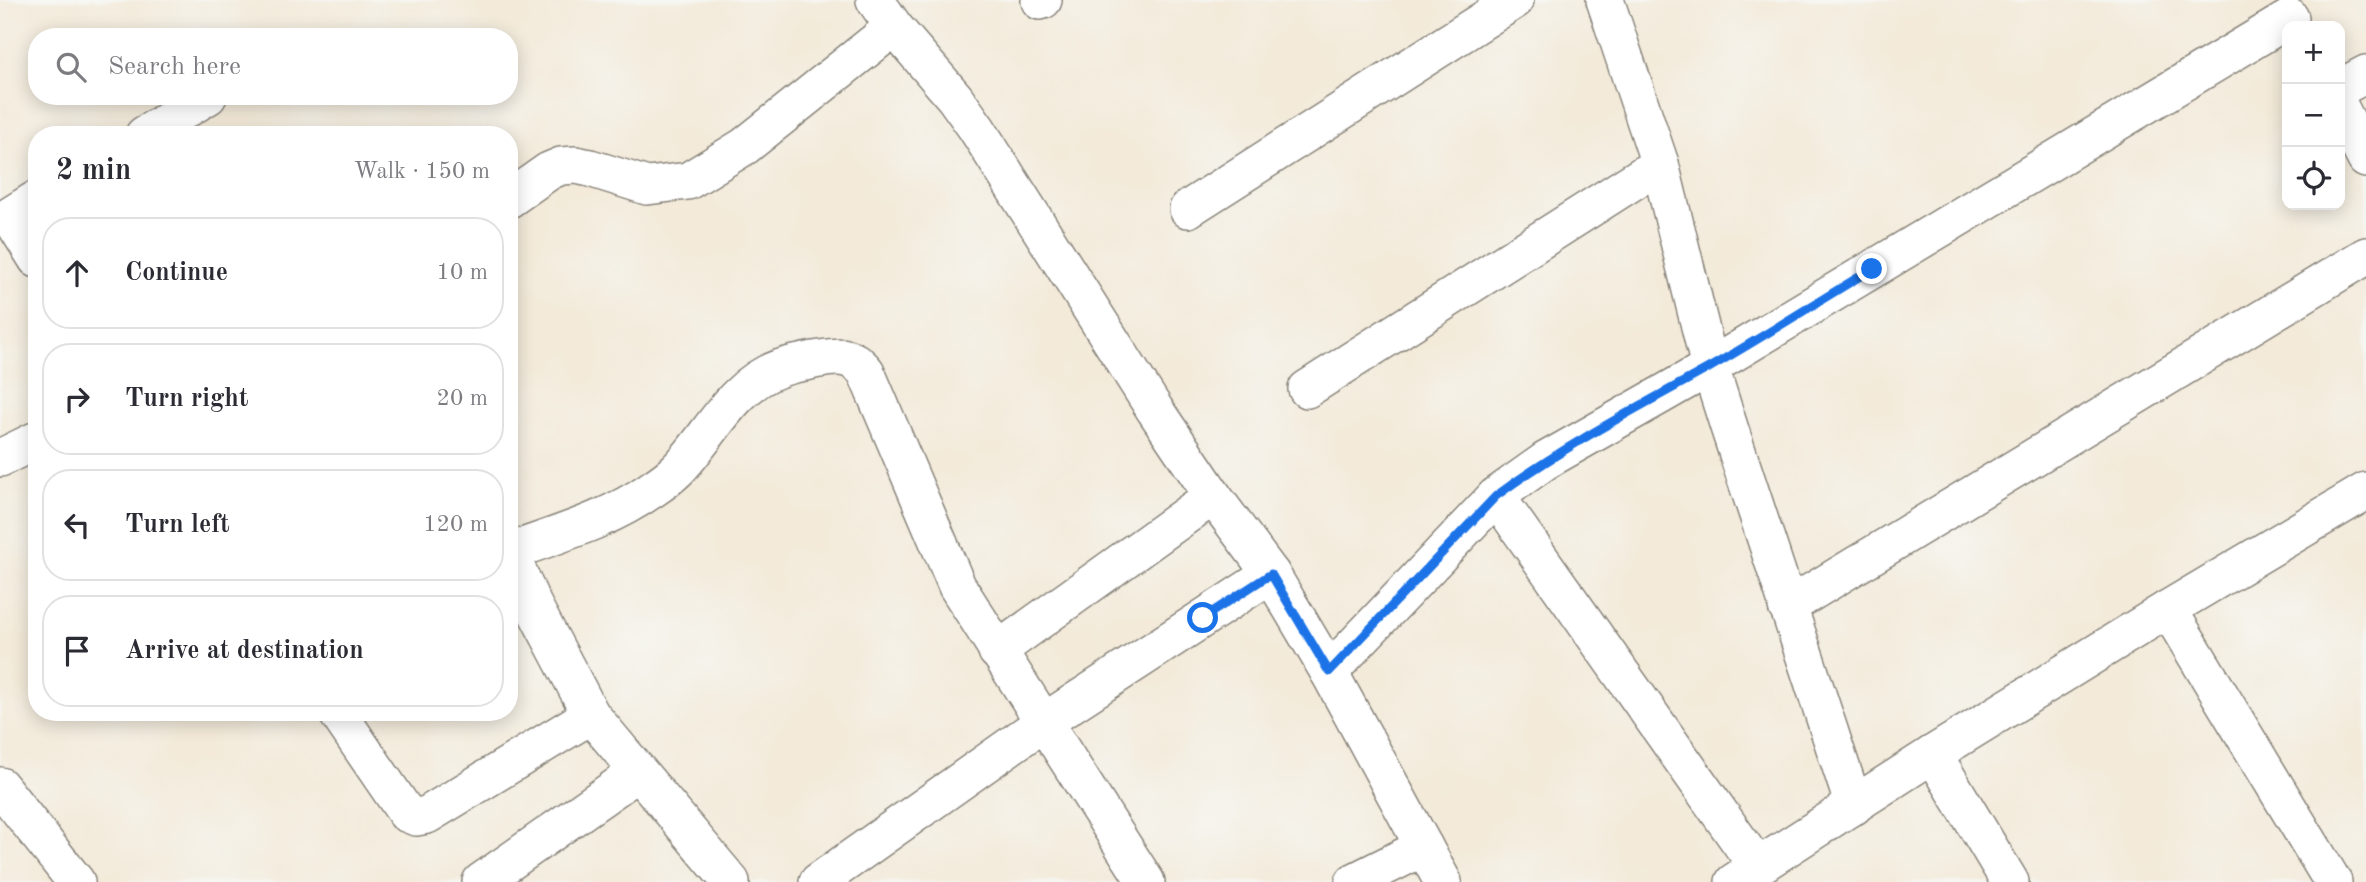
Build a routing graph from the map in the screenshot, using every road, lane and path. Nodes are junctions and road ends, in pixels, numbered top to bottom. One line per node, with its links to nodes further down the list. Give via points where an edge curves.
1 (1515, 0): 14 (street)
2 (1605, 0): 11 (street)
3 (884, 13): 12 (street, via 745,146 688,181 647,186 576,165 550,171); 22 (street, via 977,129)
4 (2288, 15): 17 (street)
5 (2366, 74): 6 (street)
6 (2345, 85)
7 (193, 105): 9 (street)
8 (2345, 118): 10 (street)
9 (159, 126)
10 (2366, 159)
11 (1660, 164): 17 (street); 18 (street)
12 (518, 192)
13 (15, 204): 15 (street)
14 (1188, 209)
15 (28, 236)
16 (2366, 256): 27 (street)
17 (1710, 367): 23 (street, via 1545,461); 27 (street)
18 (1307, 389)
19 (28, 444): 20 (street)
20 (0, 458)
21 (2366, 491): 28 (street)
22 (1213, 496): 26 (street); 29 (street)
23 (1496, 496): 30 (street); 39 (street)
24 (518, 549): 29 (street, via 618,512 650,491 676,471 738,395 762,377 778,368 842,355 858,362 866,372 957,586)
25 (518, 572): 31 (street)
26 (1271, 574): 30 (street); 33 (street)
27 (1787, 607): 37 (street)
28 (2168, 609): 34 (street); 48 (street)
29 (997, 651): 33 (street)
30 (1329, 672): 38 (street)
31 (591, 715): 32 (street, via 427,815 416,817 406,813); 35 (street)
32 (343, 721)
33 (1044, 722): 43 (street); 44 (street)
34 (1933, 754): 37 (street); 47 (street)
35 (638, 772): 41 (street); 42 (street)
36 (0, 786): 40 (street)
37 (1854, 806): 39 (street)
38 (1424, 847): 45 (street); 46 (street)
39 (1745, 874)
40 (76, 882)
41 (481, 882)
42 (731, 882)
43 (818, 882)
44 (1146, 882)
45 (1354, 882)
46 (1443, 882)
47 (2010, 882)
48 (2333, 882)

